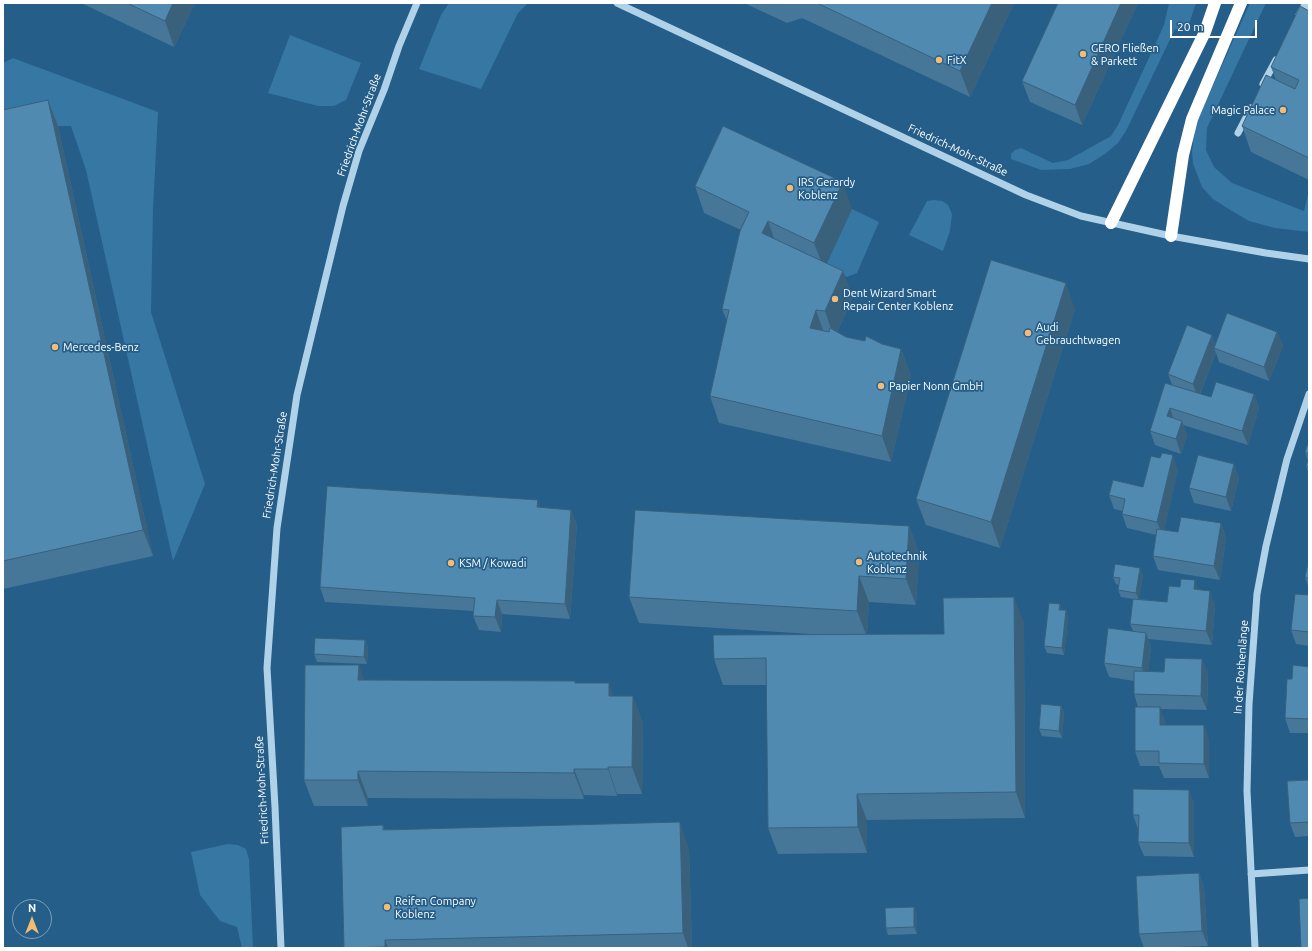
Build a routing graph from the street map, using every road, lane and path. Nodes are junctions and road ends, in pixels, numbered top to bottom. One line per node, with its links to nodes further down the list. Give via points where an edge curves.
1 (417, 3): 17 (street, Friedrich-Mohr-Straße, via 359,152 343,206 297,396 277,528 267,668)
2 (617, 3): 11 (street, Friedrich-Mohr-Straße, via 1026,195 1081,216)
3 (1215, 3): 11 (highway, via 1205,32)
4 (1241, 3): 12 (highway, via 1192,119 1180,174)
5 (1309, 8): 6 (street, via 1304,6)
6 (1297, 20)
7 (1278, 55): 8 (street)
8 (1260, 90)
9 (1252, 104): 10 (street)
10 (1238, 133)
11 (1111, 223): 12 (street, Friedrich-Mohr-Straße)
12 (1171, 236): 13 (street, Friedrich-Mohr-Straße)
13 (1309, 259)
14 (1309, 394): 16 (street, In der Rothenlänge, via 1287,459 1257,594 1249,704 1247,791)
15 (1309, 870): 16 (street)
16 (1251, 874): 18 (street, In der Rothenlänge)
17 (280, 948)
18 (1256, 948)

